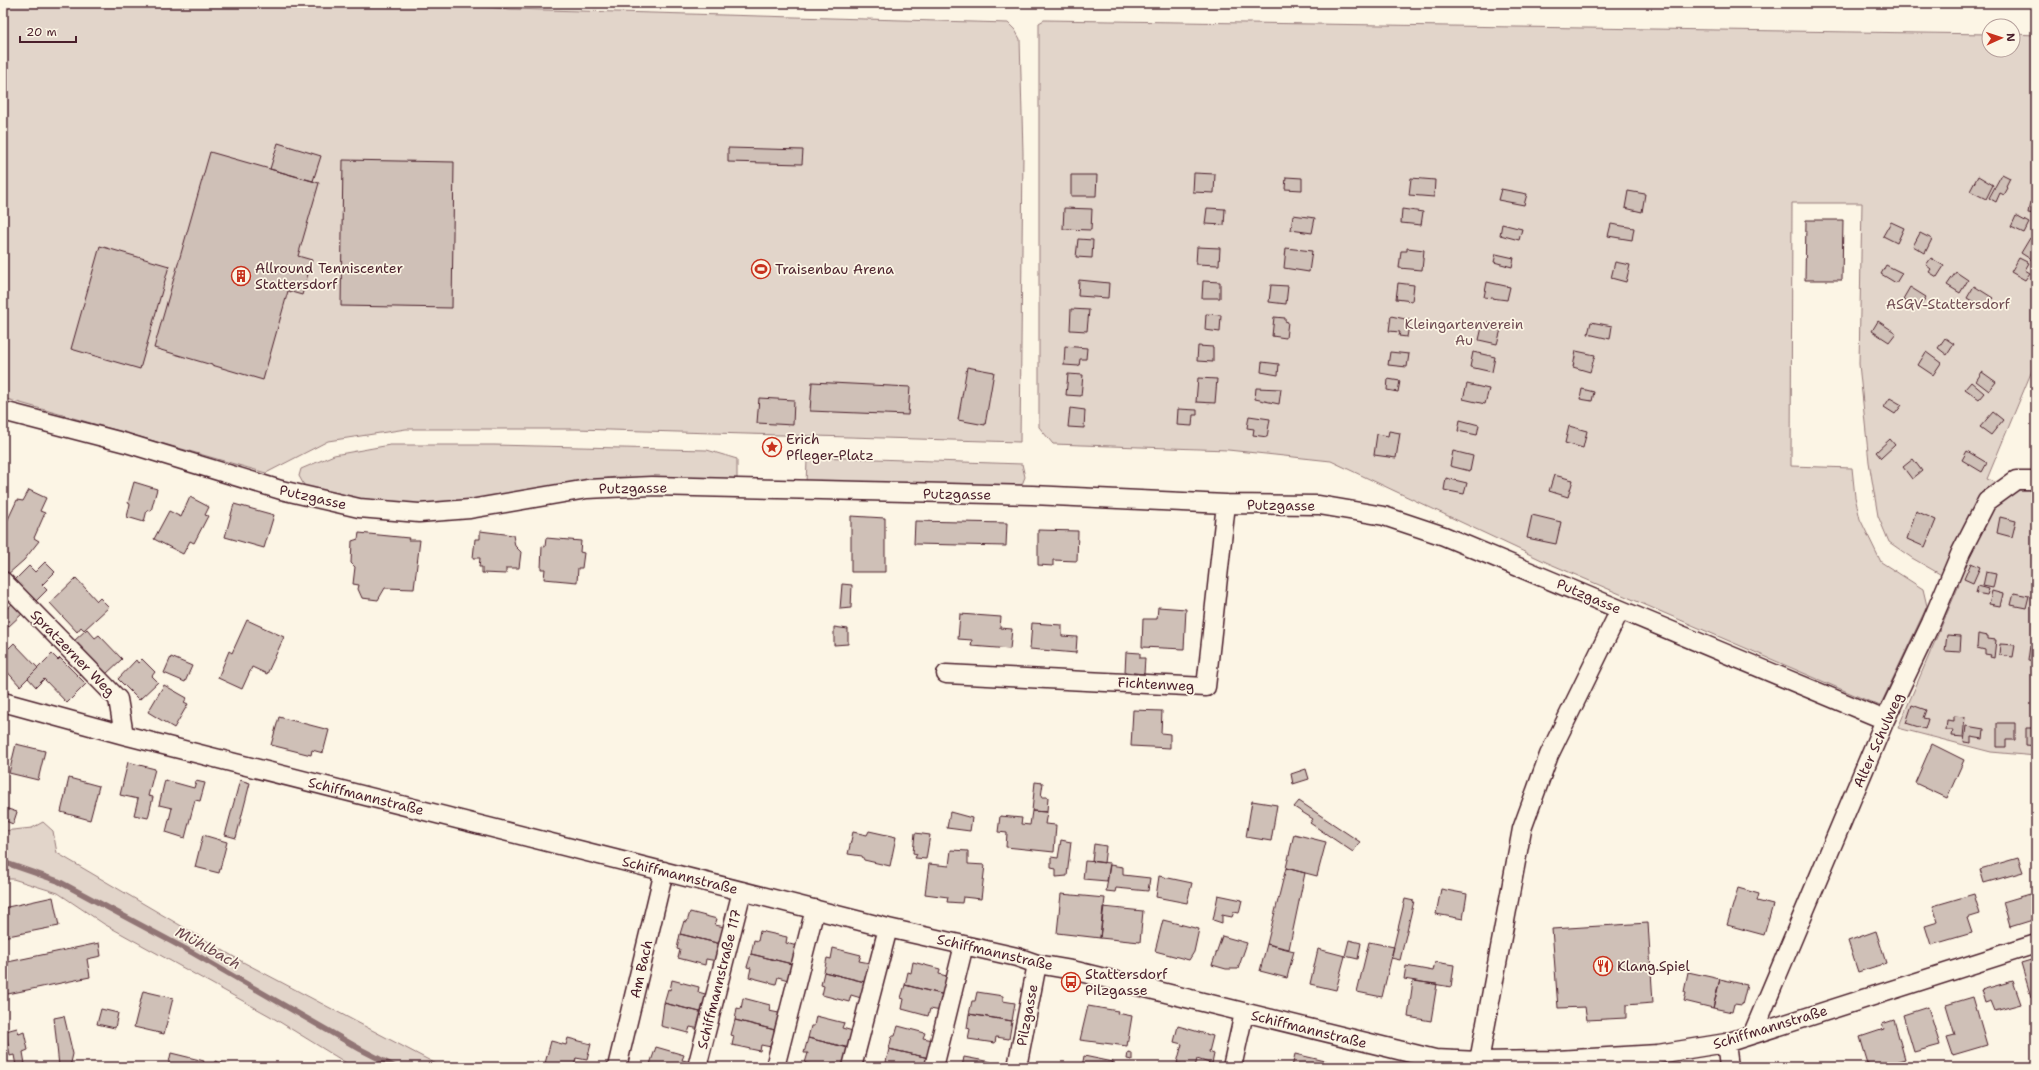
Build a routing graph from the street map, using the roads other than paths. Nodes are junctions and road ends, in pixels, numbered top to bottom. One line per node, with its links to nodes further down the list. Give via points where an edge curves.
1 (3, 411): 3 (street, Putzgasse, via 126,443 281,490 359,508 419,514 470,509 587,488 652,486 1032,495)
2 (2036, 480): 8 (street, Alter Schulweg, via 2016,480 1987,501 1961,552)
3 (1226, 504): 5 (street, Putzgasse, via 1319,505 1384,516 1444,536); 6 (street, Fichtenweg, via 1206,687)
4 (3, 581): 9 (street, Spratzerner Weg, via 118,699)
5 (1620, 610): 8 (street, Putzgasse); 20 (street, via 1549,755 1522,829)
6 (946, 674)
7 (3, 702): 9 (street, Schiffmannstraße)
8 (1885, 720): 18 (street, Alter Schulweg)
9 (124, 735): 10 (street, Schiffmannstraße)
10 (664, 870): 11 (street, Schiffmannstraße); 21 (street, Am Bach)
11 (742, 891): 12 (street, Schiffmannstraße); 22 (street, Schiffmannstraße 117)
12 (814, 909): 13 (street, Schiffmannstraße); 23 (street)
13 (888, 928): 15 (street, Schiffmannstraße); 24 (street)
14 (2036, 944): 18 (street, Schiffmannstraße)
15 (964, 945): 16 (street, Schiffmannstraße); 25 (street)
16 (1037, 964): 17 (street, Schiffmannstraße, via 1072,970); 26 (street, Pilzgasse)
17 (1244, 1013): 20 (street, Schiffmannstraße, via 1436,1059); 27 (street)
18 (1753, 1033): 19 (street, Schiffmannstraße)
19 (1726, 1043): 20 (street, Schiffmannstraße, via 1658,1054 1557,1060); 28 (street)
20 (1480, 1061)
21 (617, 1067)
22 (697, 1067)
23 (775, 1067)
24 (852, 1067)
25 (934, 1067)
26 (1017, 1067)
27 (1232, 1067)
28 (1729, 1067)

